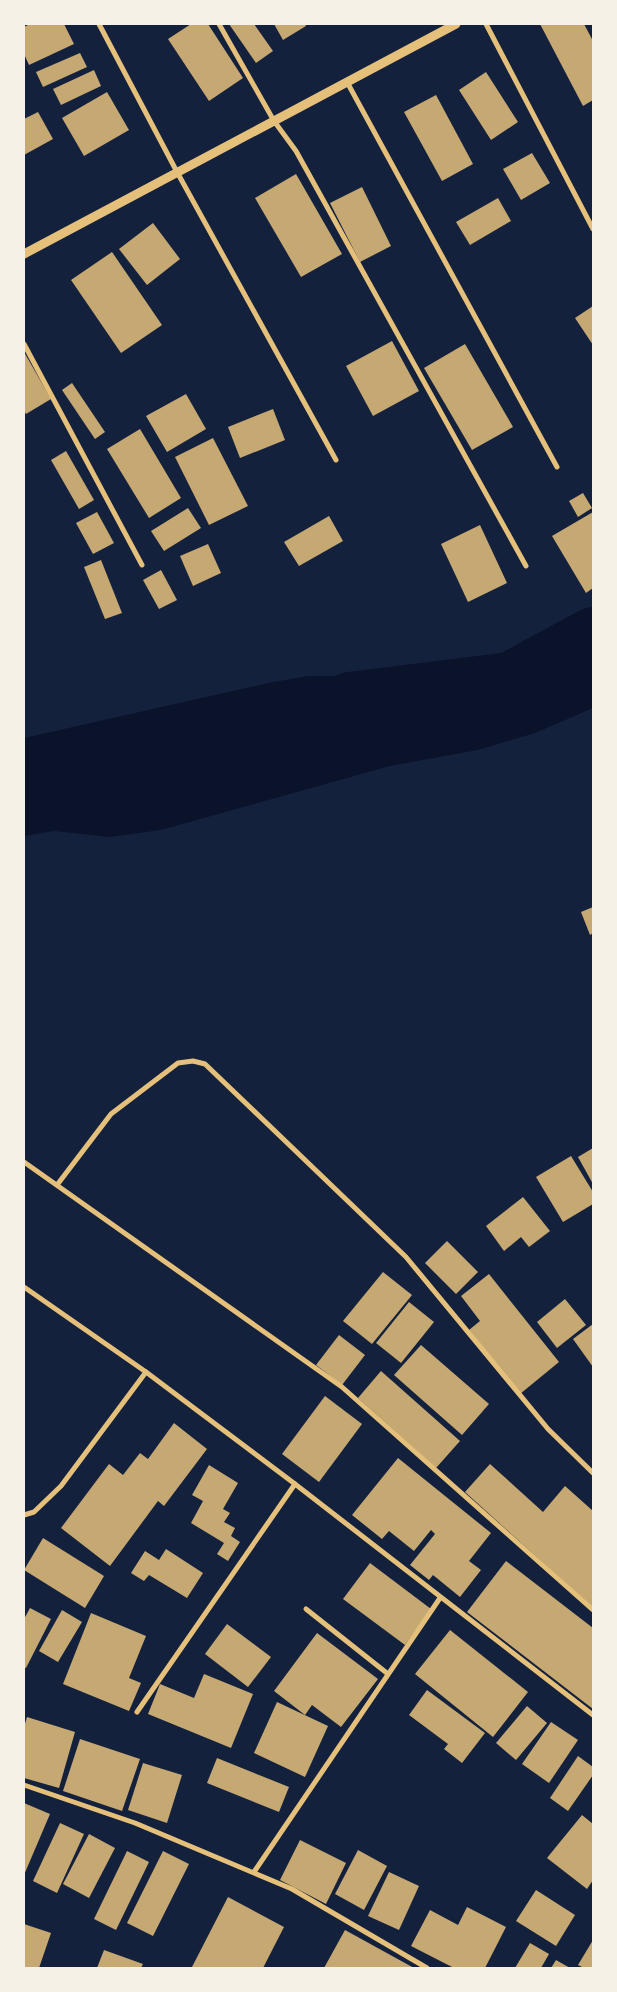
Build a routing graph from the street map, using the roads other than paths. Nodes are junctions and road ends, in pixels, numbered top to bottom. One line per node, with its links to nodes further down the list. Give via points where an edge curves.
1 (99, 24): 7 (street)
2 (219, 24): 6 (street)
3 (456, 24): 5 (street)
4 (486, 24): 8 (street)
5 (346, 82): 6 (street); 12 (street)
6 (274, 121): 7 (street); 14 (street, via 296,151)
7 (177, 172): 9 (street); 11 (street)
8 (593, 228)
9 (24, 254)
10 (24, 344): 13 (street)
11 (336, 460)
12 (557, 467)
13 (142, 565)
14 (526, 566)
15 (24, 1162): 16 (street)
16 (57, 1185): 19 (street, via 112,1114 178,1064 193,1061 205,1064 406,1257 548,1429); 24 (street, via 342,1387)
17 (24, 1287): 18 (street)
18 (146, 1372): 20 (street); 21 (street, via 61,1486 34,1512)
19 (593, 1473)
20 (295, 1484): 22 (street); 26 (street)
21 (24, 1515)
22 (440, 1598): 25 (street); 27 (street)
23 (306, 1609): 25 (street)
24 (593, 1610)
25 (388, 1674): 29 (street)
26 (137, 1712)
27 (593, 1715)
28 (24, 1785): 29 (street, via 135,1823)
29 (254, 1872): 30 (street, via 292,1889)
30 (427, 1968)

